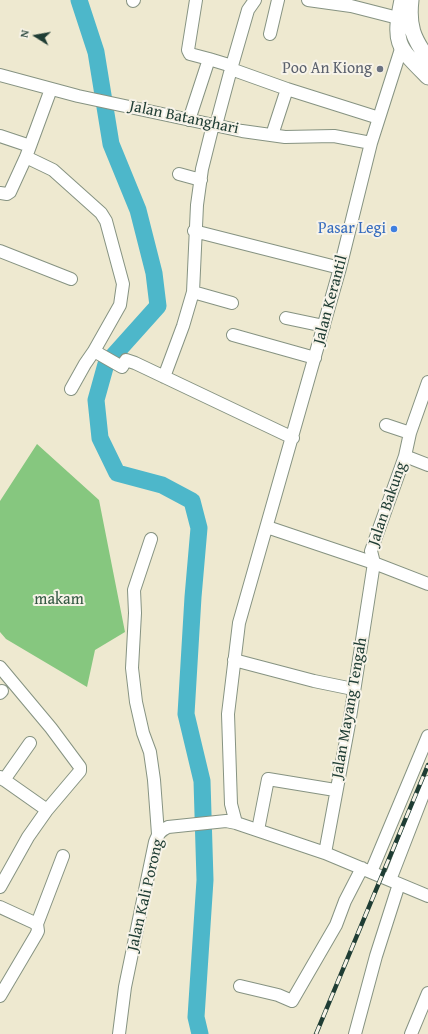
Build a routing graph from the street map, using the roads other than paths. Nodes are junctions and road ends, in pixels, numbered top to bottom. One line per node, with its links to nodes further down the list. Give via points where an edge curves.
1 (196, 0): 10 (street, via 188,50 190,54)
2 (254, 0): 12 (street, via 248,10)
3 (278, 0): 8 (street)
4 (308, 0): 7 (street, via 351,6)
5 (402, 0): 7 (main road)
6 (411, 0): 11 (main road, via 411,29)
7 (398, 18): 9 (main road)
8 (270, 34)
9 (401, 49): 14 (main road); 17 (street, Jalan Kerantil)
10 (209, 59): 12 (street); 18 (street)
11 (428, 59)
12 (232, 67): 16 (street); 19 (street)
13 (0, 75): 15 (street, Jalan Batanghari)
14 (428, 76)
15 (51, 89): 18 (street, Jalan Batanghari); 23 (street)
16 (287, 89): 17 (street); 20 (street)
17 (379, 118): 22 (street, Jalan Kerantil)
18 (189, 120): 19 (street, Jalan Batanghari)
19 (215, 125): 20 (street, Jalan Batanghari); 25 (street)
20 (272, 135): 22 (street, Jalan Batanghari, via 334,136)
21 (0, 136): 23 (street)
22 (371, 143): 29 (street, Jalan Kerantil)
23 (28, 152): 26 (street, via 10,192); 36 (street, via 53,170 101,213 106,221 123,284 120,305)
24 (179, 174): 25 (street)
25 (201, 180): 27 (street)
26 (0, 194)
27 (194, 231): 29 (street); 31 (street)
28 (0, 251): 30 (street)
29 (340, 268): 34 (street, Jalan Kerantil)
30 (71, 279)
31 (193, 292): 32 (street); 38 (street)
32 (232, 303)
33 (286, 318): 34 (street)
34 (324, 326): 37 (street, Jalan Kerantil)
35 (233, 335): 37 (street)
36 (97, 353): 38 (street, via 122,367 127,360); 40 (street, via 85,364)
37 (315, 358): 42 (street, Jalan Kerantil)
38 (164, 377): 42 (street)
39 (428, 382): 43 (street, Jalan Bakung)
40 (71, 389)
41 (386, 425): 43 (street)
42 (293, 438): 46 (street, Jalan Kerantil)
43 (408, 438): 44 (street, Jalan Bakung)
44 (405, 456): 45 (street); 48 (street, Jalan Bakung, via 371,551)
45 (428, 465)
46 (267, 528): 48 (street); 50 (street, Jalan Kerantil, via 239,623)
47 (151, 539): 61 (street, via 134,590 132,668 142,733 150,752)
48 (374, 563): 49 (street); 52 (street, Jalan Mayang Tengah)
49 (428, 584)
50 (234, 660): 52 (street); 59 (street, Jalan Kerantil, via 228,714)
51 (0, 667): 58 (street, via 80,767 77,776)
52 (353, 689): 57 (street, Jalan Mayang Tengah)
53 (428, 736): 64 (street)
54 (30, 743): 55 (street)
55 (2, 778): 58 (street)
56 (428, 782): 65 (street)
57 (336, 790): 60 (street, via 268,779); 62 (street, Jalan Mayang Tengah)
58 (46, 810): 66 (street)
59 (231, 822): 60 (street, Jalan Kali Porong); 61 (street, Jalan Kali Porong, via 168,827)
60 (258, 830): 62 (street, Jalan Kali Porong)
61 (158, 834): 73 (street, Jalan Kali Porong, via 125,987)
62 (325, 853): 64 (street, Jalan Kali Porong)
63 (63, 856): 69 (street)
64 (366, 870): 65 (street, Jalan Kali Porong); 70 (street, via 345,901 336,925 292,1001)
65 (394, 882): 67 (street, Jalan Kali Porong); 74 (street)
66 (0, 887)
67 (428, 896)
68 (0, 907): 69 (street)
69 (37, 924): 72 (street, via 36,935)
70 (240, 986)
71 (428, 993): 75 (street)
72 (0, 996)
73 (120, 1034)
74 (355, 1034)
75 (411, 1034)

